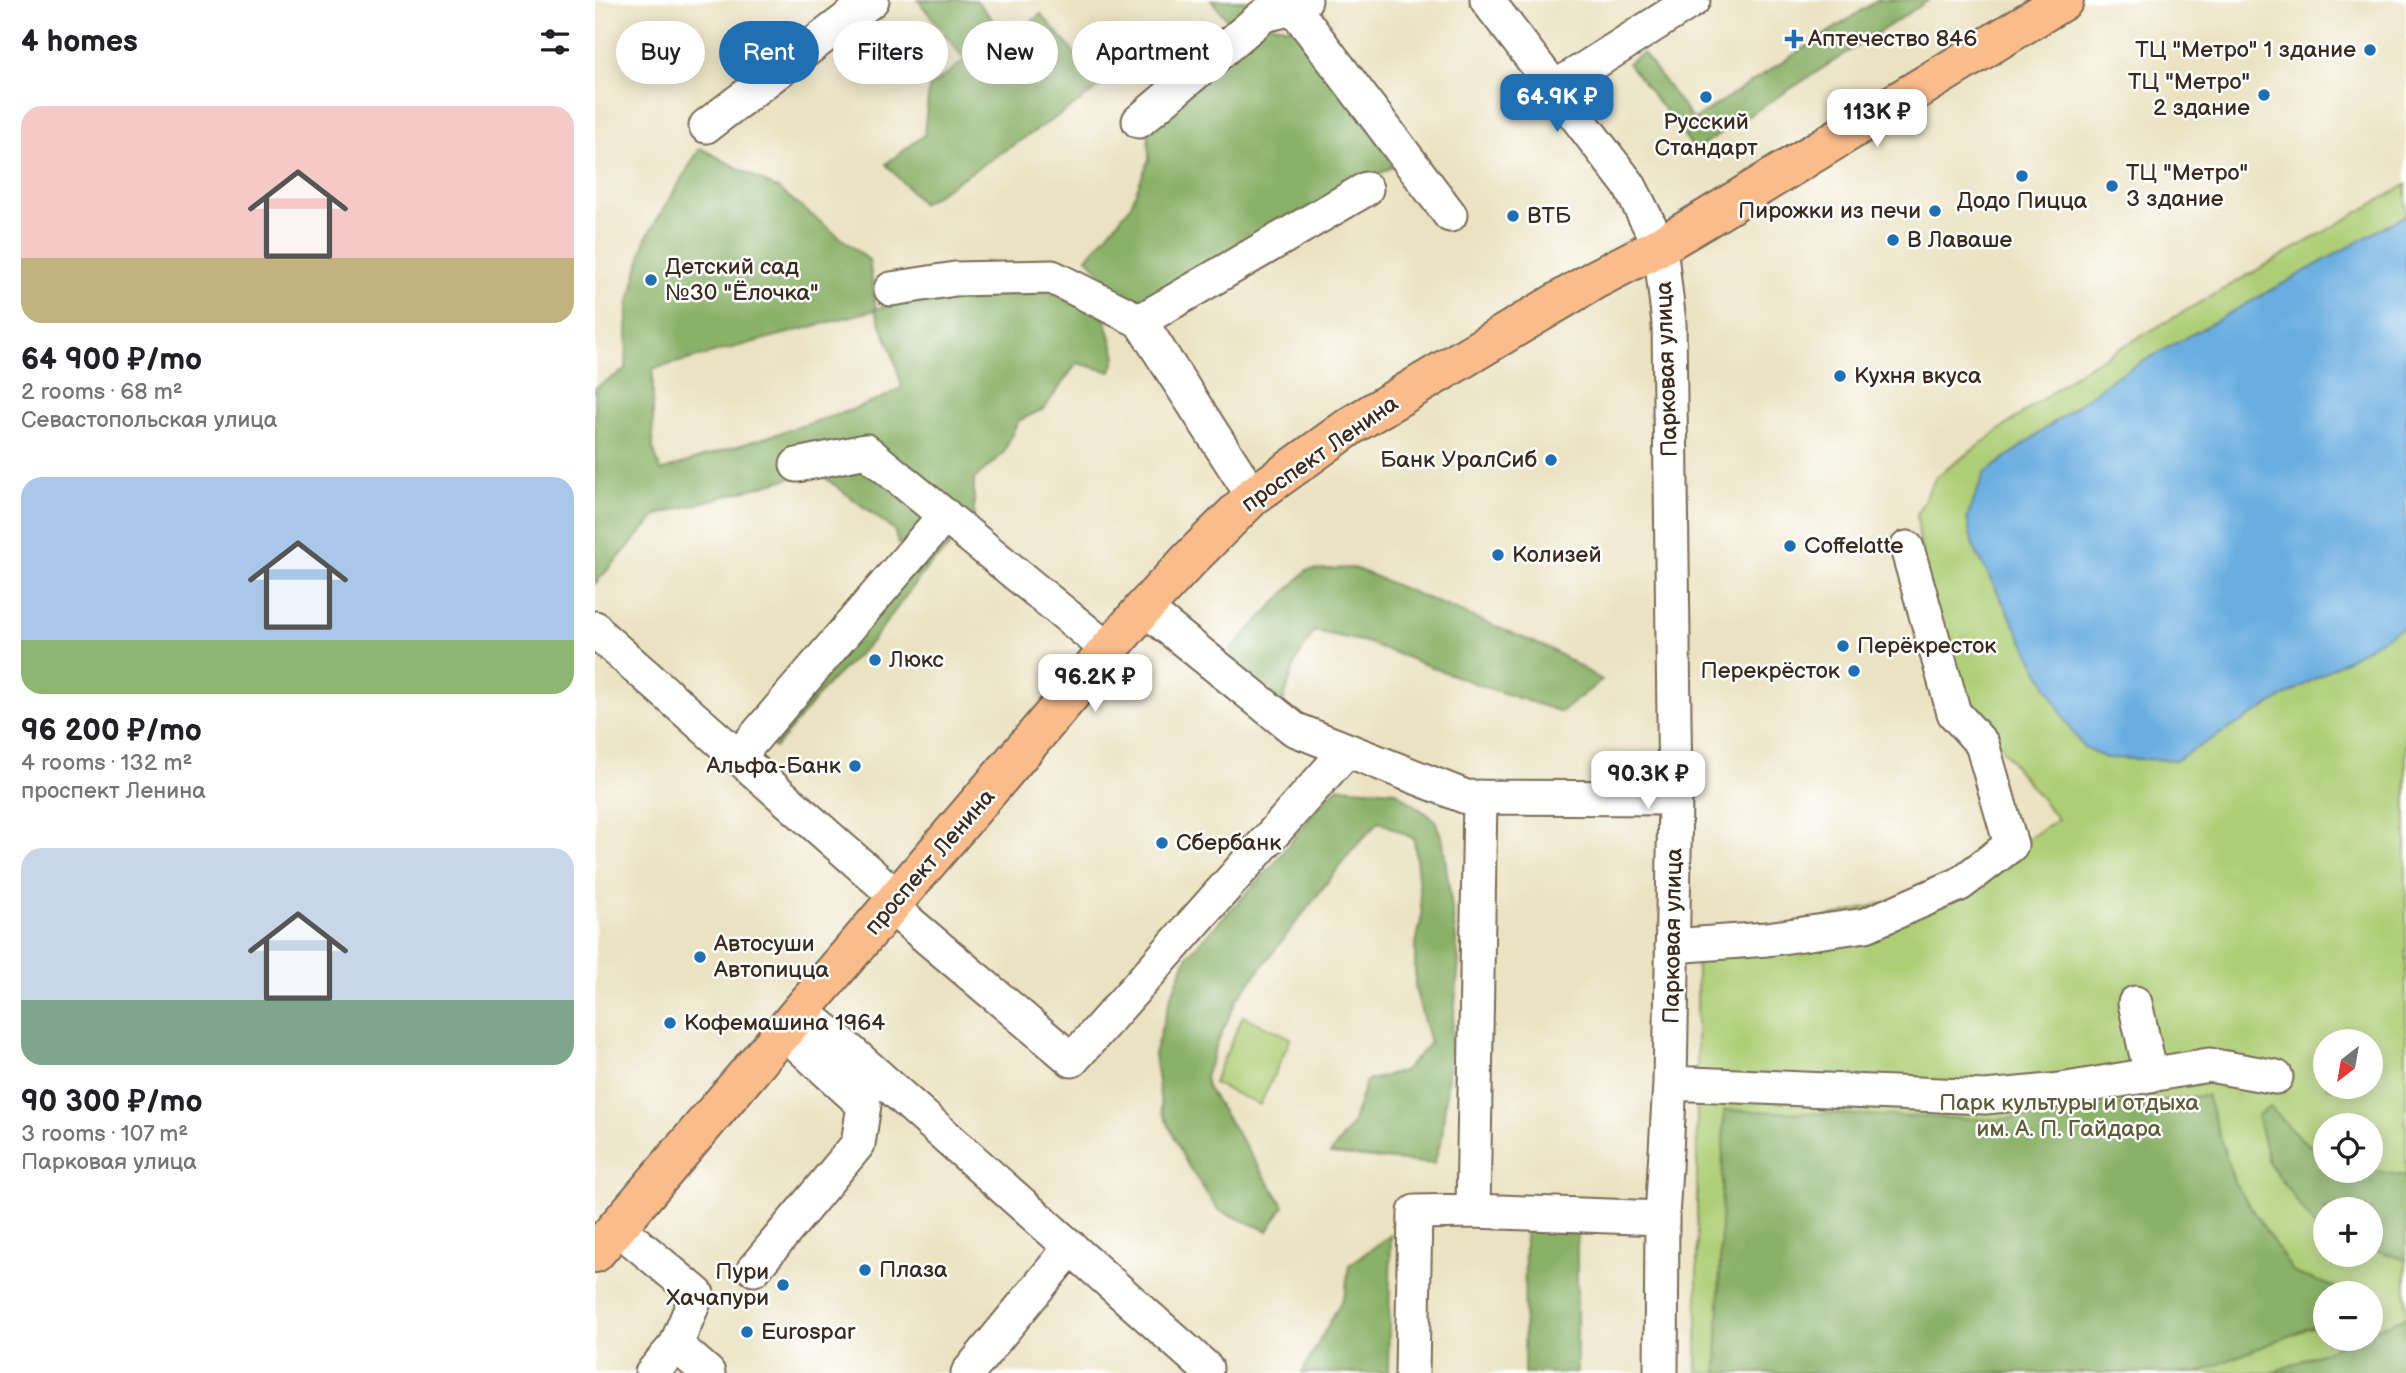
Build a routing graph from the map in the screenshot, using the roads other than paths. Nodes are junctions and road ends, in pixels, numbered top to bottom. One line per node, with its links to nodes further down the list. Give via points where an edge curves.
1 (872, 0): 8 (street)
2 (1487, 0): 6 (street)
3 (1693, 0): 6 (street)
4 (2064, 0): 11 (main road, проспект Ленина)
5 (1299, 4): 7 (street, via 1264,15); 10 (street)
6 (1556, 87): 11 (street, via 1629,185)
7 (1139, 121)
8 (706, 126)
9 (1366, 189): 13 (street)
10 (1450, 215)
11 (1660, 246): 15 (main road, проспект Ленина, via 1596,279 1352,425); 24 (street, Парковая улица, via 1669,323)
12 (891, 289): 13 (street, via 955,279 1052,276)
13 (1140, 321): 15 (street)
14 (797, 465): 16 (street, via 866,451)
15 (1253, 496): 18 (main road, проспект Ленина)
16 (945, 515): 20 (street); 22 (street)
17 (1907, 548): 26 (street, via 1954,713 1982,744 2011,845 1960,884 1866,925)
18 (1145, 608): 20 (main road, проспект Ленина); 21 (street, via 1294,729)
19 (595, 628): 22 (street)
20 (1110, 650): 25 (main road, проспект Ленина)
21 (1347, 750): 23 (street, via 1466,797); 25 (street, via 1072,1059)
22 (737, 758): 25 (street)
23 (1480, 797): 24 (street); 32 (street)
24 (1675, 798): 26 (street, Парковая улица)
25 (895, 902): 28 (main road, проспект Ленина)
26 (1672, 946): 31 (street, Парковая улица)
27 (2135, 1003): 29 (street)
28 (793, 1022): 34 (main road, проспект Ленина); 35 (street, via 840,1042); 36 (street, via 865,1105 858,1144)
29 (2151, 1075): 30 (street, via 2209,1065); 31 (street, via 1985,1097)
30 (2276, 1077)
31 (1670, 1083): 33 (street, Парковая улица)
32 (1473, 1211): 33 (street); 42 (street, via 1415,1212)
33 (1662, 1218): 43 (street, Парковая улица)
34 (606, 1240): 37 (street, via 697,1294)
35 (1070, 1247): 38 (street); 41 (street)
36 (754, 1269)
37 (676, 1345): 39 (street); 40 (street)
38 (1188, 1364)
39 (652, 1373)
40 (708, 1373)
41 (968, 1373)
42 (1412, 1373)
43 (1661, 1373)

